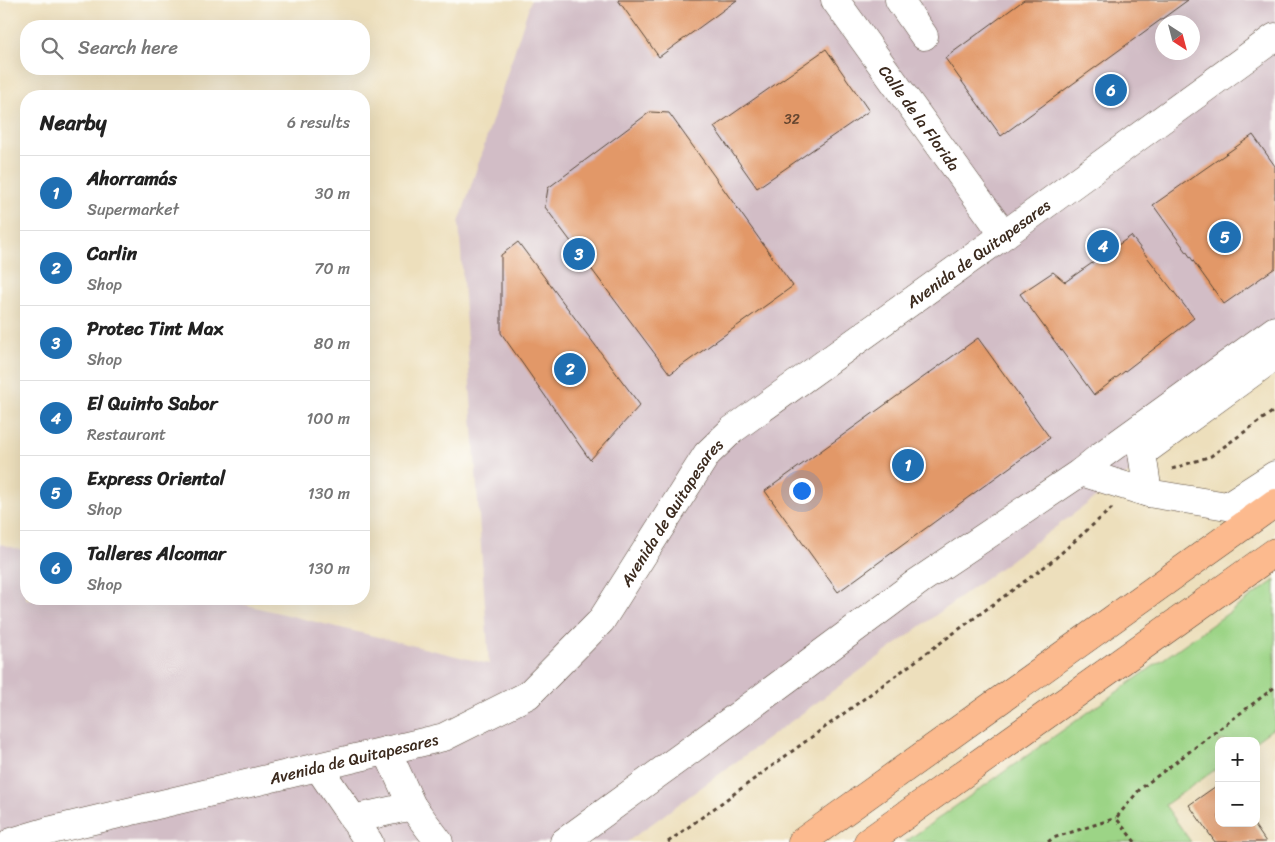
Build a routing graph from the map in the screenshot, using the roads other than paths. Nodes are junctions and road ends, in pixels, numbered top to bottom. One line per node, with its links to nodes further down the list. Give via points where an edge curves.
1 (835, 0): 5 (street, Calle de la Florida)
2 (899, 0): 3 (street)
3 (924, 36)
4 (1275, 36): 5 (street, Avenida de Quitapesares)
5 (1004, 235): 13 (street, Avenida de Quitapesares, via 726,436 707,454 601,621 528,695 444,737)
6 (1275, 330): 8 (street)
7 (1275, 356): 10 (street, via 1142,453)
8 (1082, 472): 10 (street); 19 (street, via 920,581)
9 (1275, 475): 10 (street, via 1227,506)
10 (1148, 493)
11 (1275, 503): 20 (main road)
12 (1275, 552): 21 (main road)
13 (387, 751): 14 (street, Avenida de Quitapesares); 15 (street)
14 (318, 767): 16 (street); 18 (street, Avenida de Quitapesares)
15 (412, 806): 16 (street); 17 (street)
16 (363, 833)
17 (430, 839)
18 (12, 842)
19 (564, 842)
20 (802, 842)
21 (868, 842)

